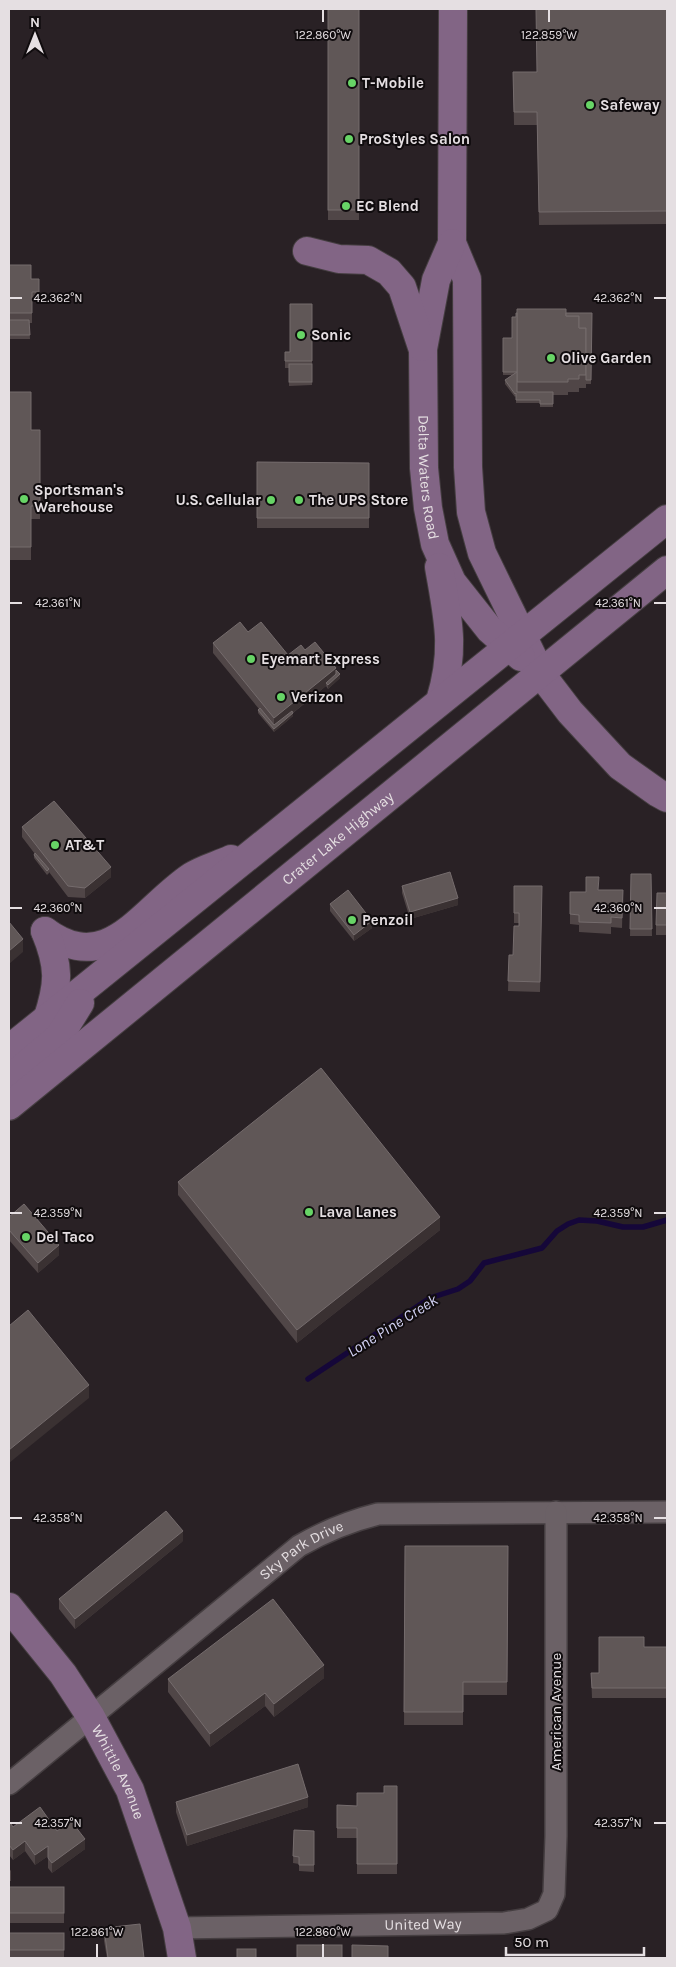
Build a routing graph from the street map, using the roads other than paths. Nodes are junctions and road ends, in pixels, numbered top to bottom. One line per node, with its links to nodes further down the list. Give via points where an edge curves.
1 (453, 9): 2 (main road, Delta Waters Road)
2 (452, 243): 4 (main road, Delta Waters Road, via 436,280); 8 (main road, Delta Waters Road, via 467,279 471,512 482,553)
3 (307, 251): 4 (main road, via 339,259 368,260 389,272 405,294)
4 (422, 349): 6 (main road, Delta Waters Road, via 424,468)
5 (667, 519): 8 (main road)
6 (436, 544): 8 (main road, Delta Waters Road, via 452,582 490,630); 10 (main road, via 450,642 448,675)
7 (667, 570): 9 (main road, Crater Lake Highway)
8 (515, 640): 9 (main road, Delta Waters Road); 10 (main road)
9 (541, 674): 11 (main road, Delta Waters Road, via 588,734 620,766); 17 (main road, Crater Lake Highway)
10 (440, 701): 12 (main road)
11 (667, 798)
12 (260, 847): 13 (main road); 14 (main road, via 193,876 114,940 97,948 80,948 58,941 45,931 57,968 56,992)
13 (91, 985): 14 (main road); 16 (main road, via 59,1037)
14 (47, 1020): 15 (main road)
15 (9, 1049)
16 (9, 1079)
17 (9, 1106)
18 (556, 1512): 19 (street, Sky Park Drive); 21 (street, Sky Park Drive, via 378,1514 320,1534 299,1546); 23 (street, American Avenue, via 556,1836 554,1894)
19 (667, 1512)
20 (9, 1607): 21 (main road, Whittle Avenue, via 63,1674)
21 (91, 1717): 22 (street, Sky Park Drive); 24 (main road, Whittle Avenue, via 130,1790)
22 (9, 1784)
23 (547, 1910): 24 (street, United Way, via 528,1919 504,1923)
24 (177, 1928): 25 (main road, Whittle Avenue)
25 (182, 1958)

